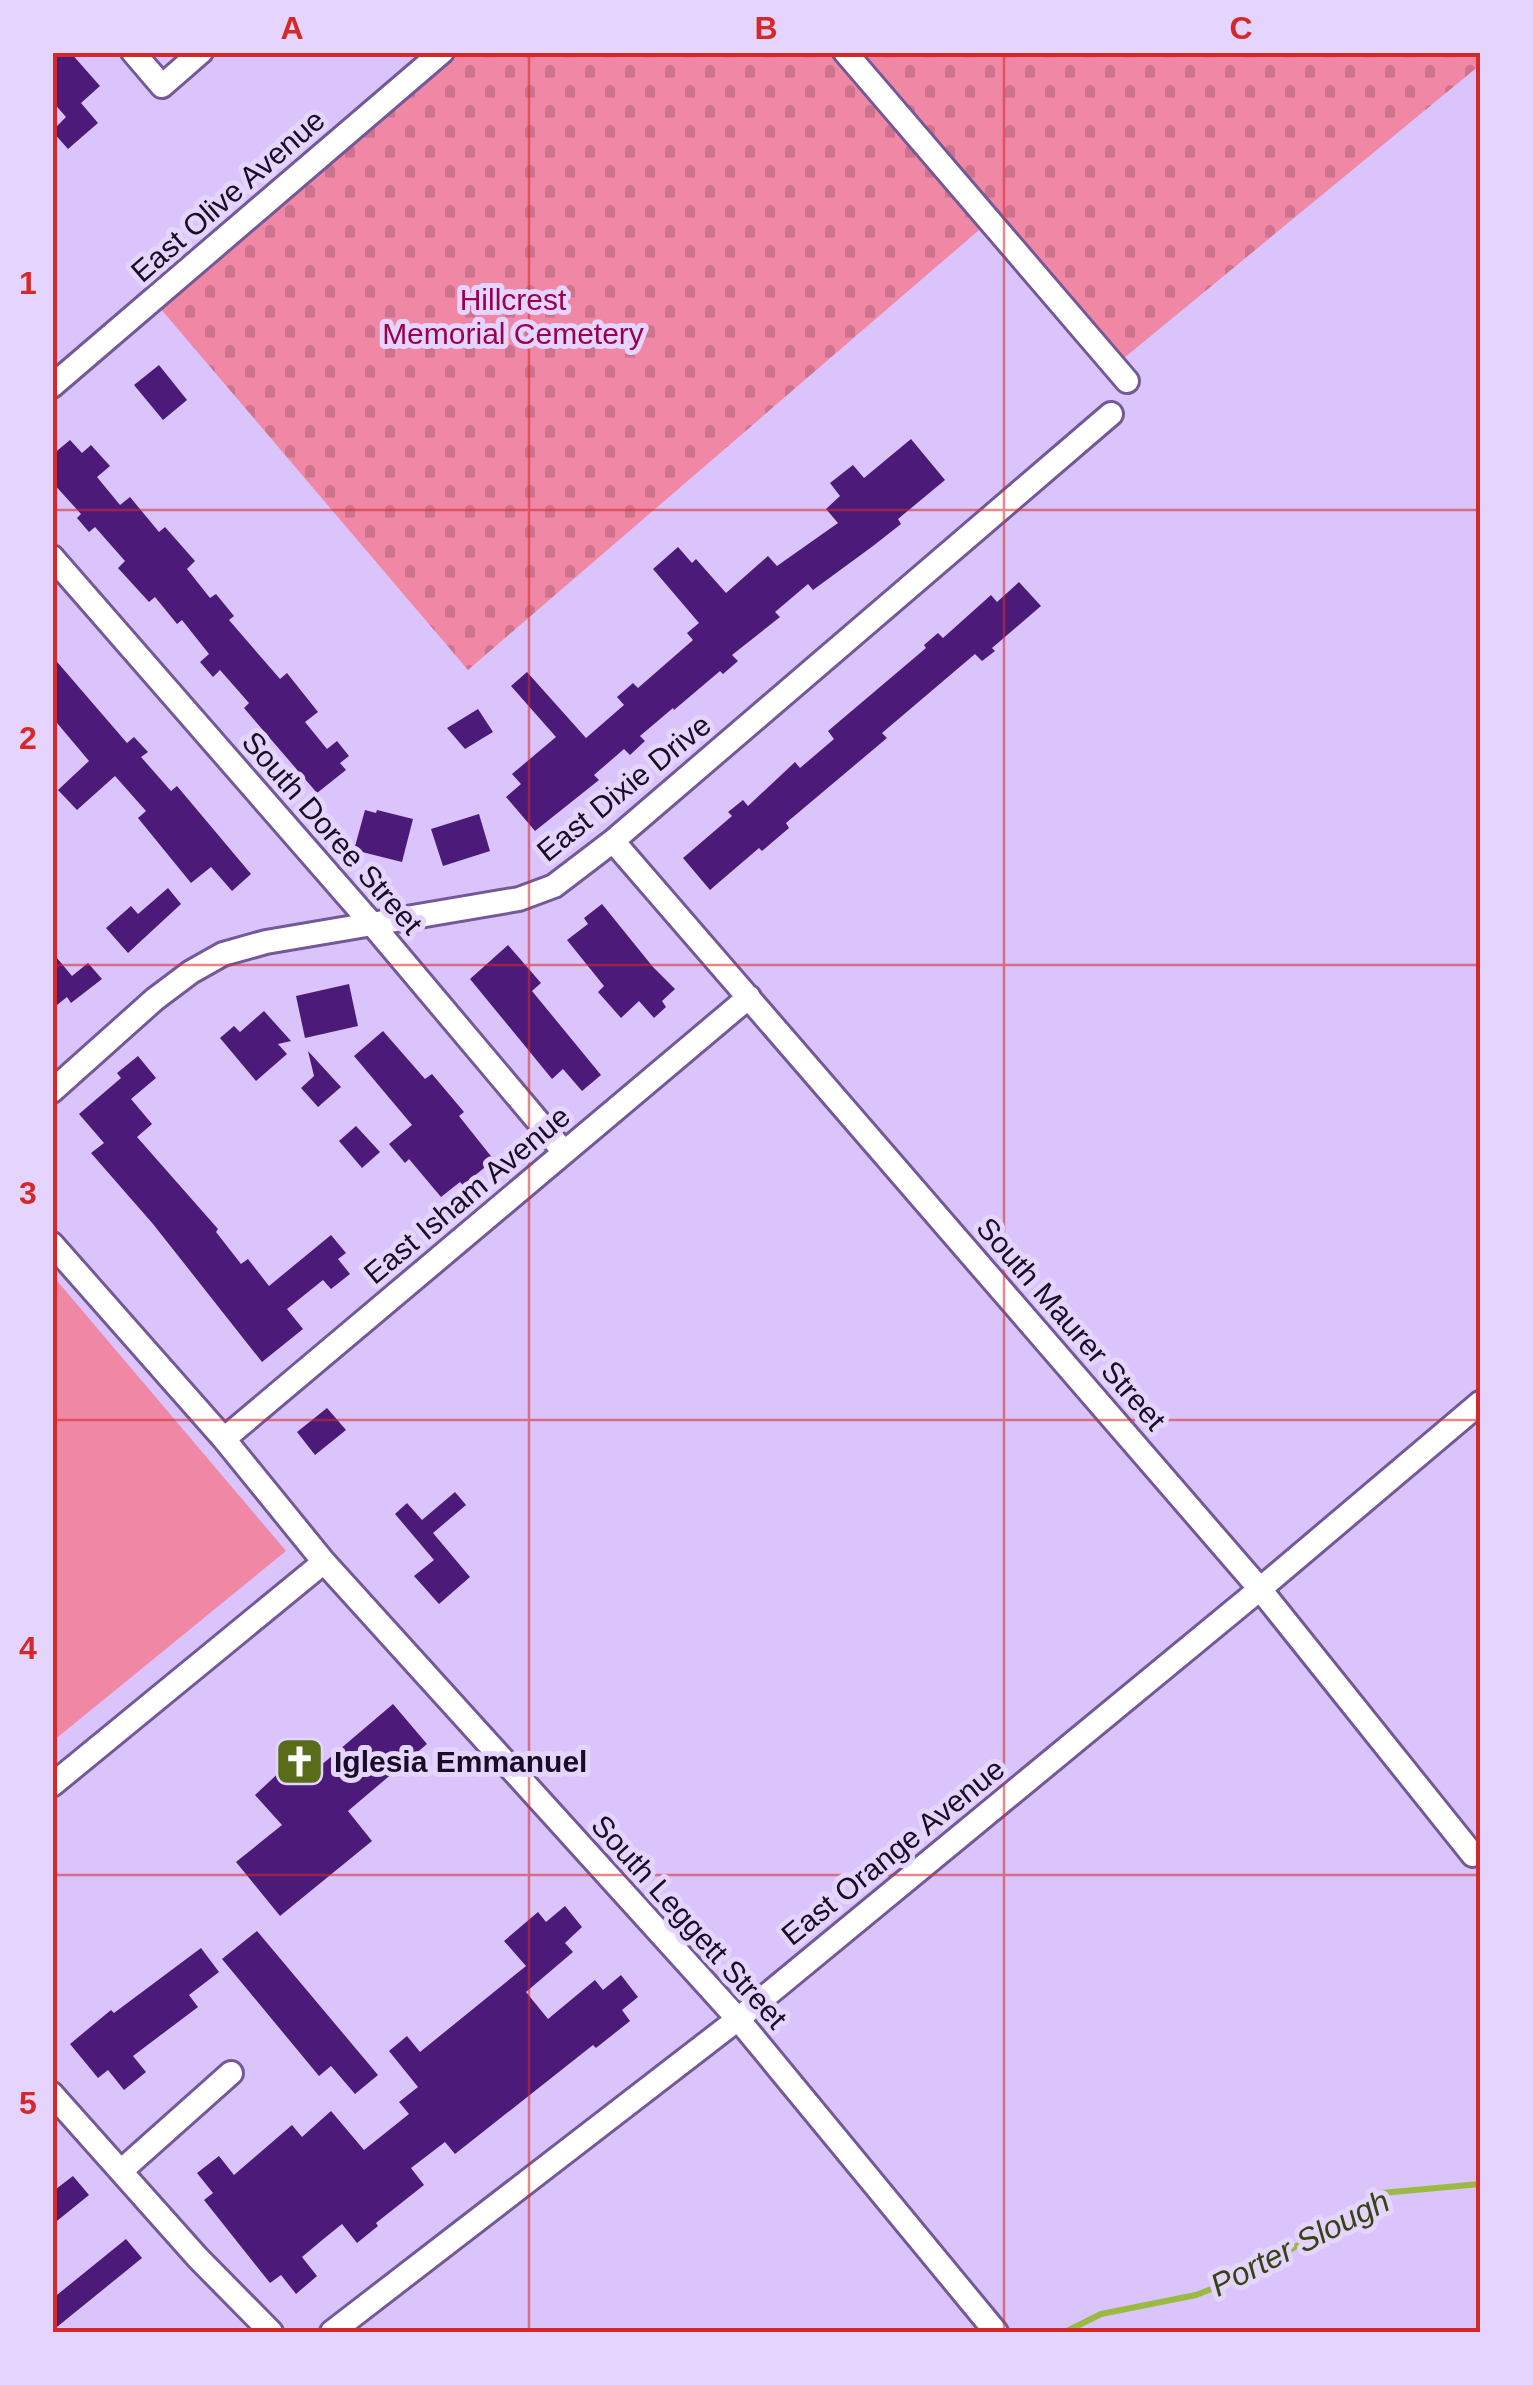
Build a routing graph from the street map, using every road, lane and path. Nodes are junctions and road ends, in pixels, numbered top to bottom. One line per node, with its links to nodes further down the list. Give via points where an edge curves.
1 (133, 52): 2 (street, via 162,86)
2 (201, 52)
3 (442, 52): 6 (street, East Olive Avenue)
4 (844, 52): 5 (street)
5 (1126, 381)
6 (52, 386)
7 (1111, 414): 9 (street, East Dixie Drive)
8 (52, 557): 10 (street, South Doree Street)
9 (613, 841): 10 (street, East Dixie Drive, via 554,886 519,899); 11 (street, South Maurer Street)
10 (372, 924): 12 (street, East Dixie Drive, via 223,954 155,999); 13 (street, South Doree Street)
11 (748, 997): 13 (street, East Isham Avenue); 18 (street, South Maurer Street)
12 (52, 1091)
13 (564, 1152): 16 (street, East Isham Avenue)
14 (52, 1244): 16 (street, South Leggett Street)
15 (1480, 1403): 18 (street, East Orange Avenue)
16 (224, 1439): 17 (street, South Leggett Street)
17 (324, 1562): 19 (street); 21 (street, South Leggett Street)
18 (1260, 1589): 20 (street, South Maurer Street); 21 (street, East Orange Avenue)
19 (52, 1785)
20 (1473, 1855)
21 (738, 2020): 26 (street, East Orange Avenue); 27 (street, South Leggett Street)
22 (231, 2073): 24 (street)
23 (52, 2094): 24 (street)
24 (121, 2172): 25 (street)
25 (271, 2332)
26 (332, 2332)
27 (996, 2332)

